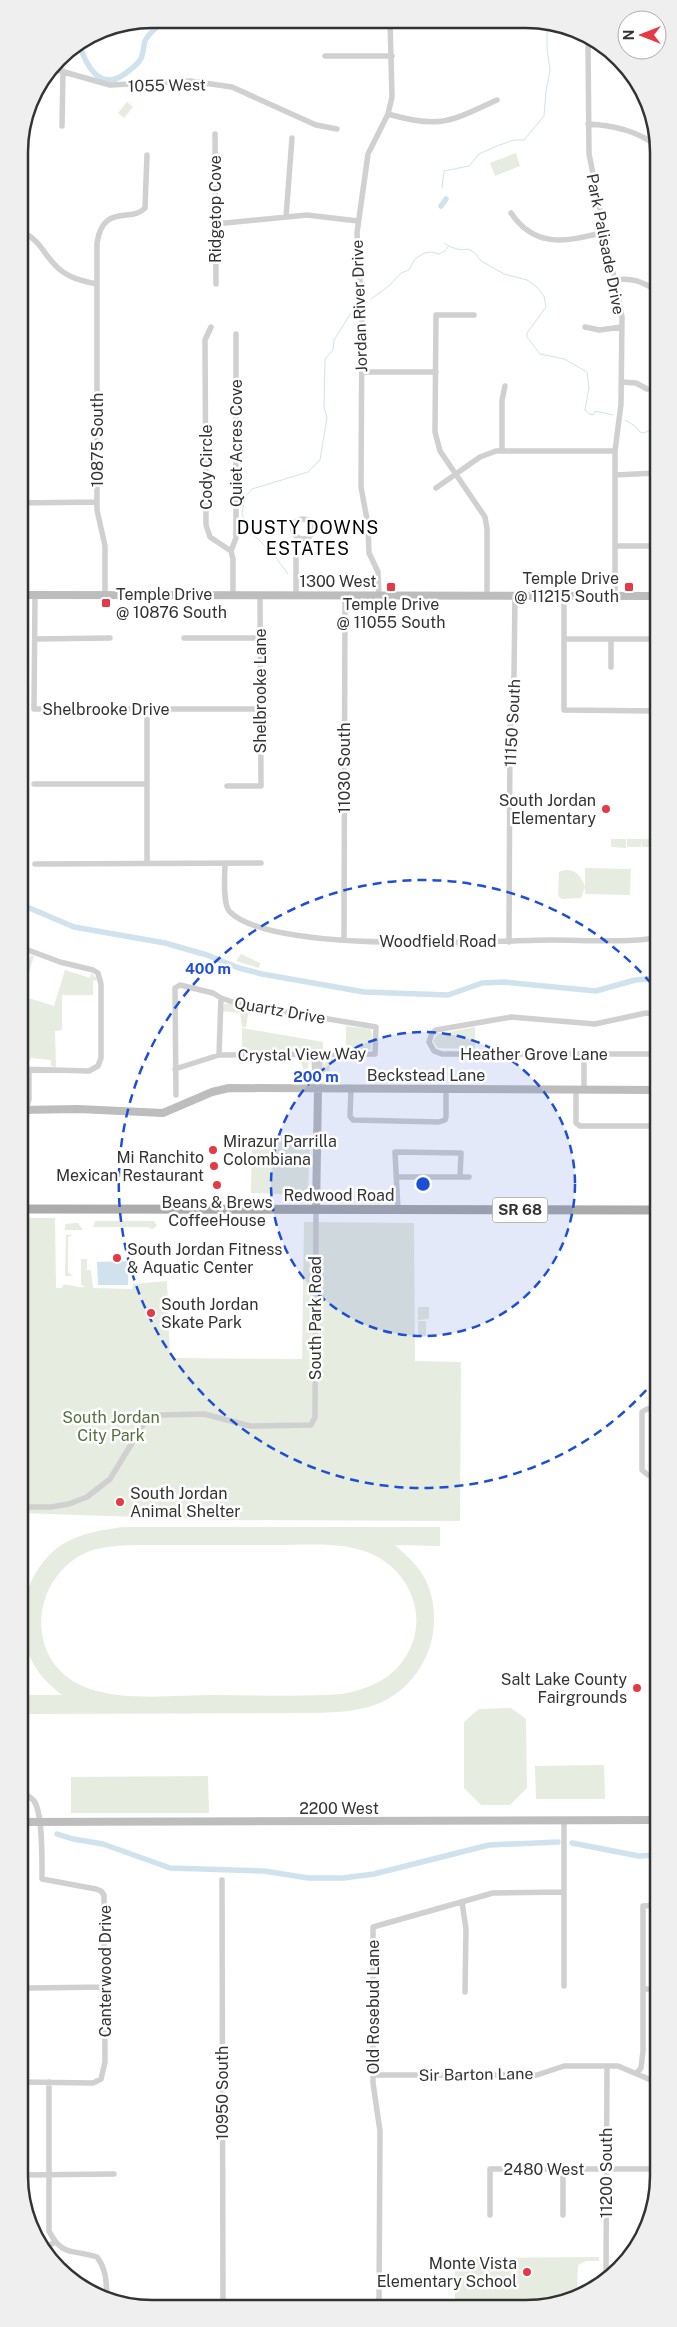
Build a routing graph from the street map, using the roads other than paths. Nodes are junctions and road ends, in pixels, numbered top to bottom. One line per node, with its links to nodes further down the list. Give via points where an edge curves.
1 (390, 28): 4 (street, Jordan River Drive)
2 (588, 45): 9 (street, Park Palisade Drive)
3 (324, 56): 4 (street)
4 (392, 56): 8 (street, Jordan River Drive)
5 (58, 70): 6 (street, 1055 West)
6 (63, 71): 10 (street); 11 (street, 1055 West, via 110,85 190,82 232,87 316,125)
7 (497, 100): 8 (street, via 440,123 421,123)
8 (388, 114): 18 (street, Jordan River Drive, via 368,154)
9 (588, 124): 14 (street, via 622,128); 20 (street, Park Palisade Drive, via 590,160)
10 (62, 126)
11 (337, 129)
12 (216, 134): 19 (street, Ridgetop Cove)
13 (292, 138): 17 (street)
14 (648, 140)
15 (147, 155): 23 (street, 10875 South, via 145,208 139,213 114,217 100,230)
16 (511, 213): 20 (street, via 530,232 548,240 568,240)
17 (286, 216): 18 (street, via 315,215); 19 (street)
18 (358, 221): 31 (street, Jordan River Drive)
19 (216, 224): 24 (street, Ridgetop Cove)
20 (605, 232): 22 (street, Park Palisade Drive)
21 (28, 237): 23 (street, via 40,244 57,267 69,276)
22 (615, 280): 25 (street, via 626,278); 29 (street, Park Palisade Drive)
23 (97, 284): 43 (street, 10875 South)
24 (216, 284)
25 (650, 287)
26 (474, 315): 32 (street, via 436,315)
27 (211, 327): 47 (street, Cody Circle, via 205,340 206,525 210,537)
28 (585, 327): 29 (street, via 599,330)
29 (622, 327): 33 (street, Park Palisade Drive)
30 (236, 334): 47 (street, Quiet Acres Cove, via 236,538)
31 (362, 372): 32 (street); 54 (street, Jordan River Drive, via 361,488 369,552 378,572)
32 (436, 372): 39 (street, via 436,438 440,451)
33 (622, 382): 35 (street, via 636,383); 37 (street, Park Palisade Drive)
34 (506, 386): 36 (street, via 502,400)
35 (647, 389)
36 (502, 451): 37 (street); 39 (street, via 485,454)
37 (615, 451): 40 (street, Park Palisade Drive)
38 (650, 473): 40 (street)
39 (456, 474): 41 (street); 49 (street, via 483,512 487,523)
40 (615, 475): 45 (street, Park Palisade Drive)
41 (436, 488)
42 (28, 502): 43 (street)
43 (97, 502): 50 (street, 10875 South, via 105,546)
44 (298, 538): 52 (street)
45 (615, 546): 46 (street); 59 (street, Park Palisade Drive)
46 (650, 546)
47 (231, 551): 48 (street)
48 (233, 594): 50 (street, 1300 West); 51 (street, 1300 West)
49 (488, 594): 54 (street, 1300 West); 55 (street, 1300 West)
50 (105, 595): 58 (street, 1300 West)
51 (260, 595): 52 (street, 1300 West); 63 (street, Shelbrooke Lane)
52 (296, 595): 53 (street, 1300 West)
53 (345, 595): 54 (street, 1300 West); 80 (street, 11030 South)
54 (379, 595)
55 (515, 595): 56 (street, 1300 West); 81 (street, 11150 South, via 510,730)
56 (564, 595): 59 (street, 1300 West); 65 (street)
57 (28, 596): 58 (street, 1300 West)
58 (35, 596): 64 (street, Shelbrooke Drive)
59 (615, 596): 60 (street, 1300 West)
60 (650, 596)
61 (110, 638): 64 (street)
62 (184, 638): 63 (street)
63 (260, 638): 70 (street, Shelbrooke Lane)
64 (35, 639): 69 (street, Shelbrooke Drive, via 34,709)
65 (564, 639): 66 (street); 71 (street, via 564,710)
66 (611, 639): 67 (street); 68 (street)
67 (650, 639)
68 (611, 668)
69 (147, 709): 70 (street, Shelbrooke Drive); 73 (street)
70 (261, 709): 74 (street, Shelbrooke Lane, via 261,786)
71 (650, 710)
72 (34, 784): 73 (street)
73 (147, 784): 77 (street)
74 (227, 786)
75 (261, 863): 78 (street)
76 (35, 864): 77 (street)
77 (147, 864): 78 (street)
78 (225, 864): 80 (street, Woodfield Road, via 226,907 239,919 261,928)
79 (650, 939): 81 (street, Woodfield Road)
80 (344, 940): 81 (street, Woodfield Road)
81 (509, 942)
82 (28, 950): 90 (street, via 98,973 101,984 100,1064 89,1071)
83 (221, 998): 85 (street, Quartz Drive, via 239,1004); 88 (street); 91 (street, Quartz Drive, via 180,985 175,988)
84 (650, 1013): 86 (street, Heather Grove Lane, via 595,1024 511,1017 433,1031 430,1037 431,1047 442,1054)
85 (376, 1026): 89 (street, Crystal View Way, via 375,1054)
86 (584, 1054): 87 (street, Heather Grove Lane); 95 (street)
87 (650, 1054)
88 (219, 1055): 89 (street, Crystal View Way); 91 (street, Crystal View Way)
89 (317, 1055): 92 (street)
90 (29, 1069): 98 (street)
91 (175, 1069): 97 (street, Quartz Drive)
92 (318, 1089): 93 (street, Beckstead Lane); 99 (street, Beckstead Lane, via 228,1088 163,1113); 105 (street)
93 (351, 1089): 94 (street, Beckstead Lane); 94 (street, via 350,1116 357,1122 445,1120)
94 (446, 1089): 95 (street, Beckstead Lane)
95 (580, 1089): 96 (street, Beckstead Lane); 100 (street, via 576,1123 580,1126)
96 (650, 1090)
97 (176, 1095)
98 (28, 1102)
99 (28, 1110)
100 (650, 1126)
101 (396, 1176): 102 (street); 102 (street, via 395,1152 461,1153); 106 (street)
102 (460, 1177): 103 (street)
103 (469, 1177)
104 (27, 1210): 105 (main road, Redwood Road / SR 68)
105 (316, 1210): 106 (main road, Redwood Road / SR 68); 110 (street, South Park Road, via 314,1421 311,1424 241,1425 204,1414 160,1415 143,1425 110,1479 86,1497 69,1504)
106 (398, 1210): 107 (main road, Redwood Road / SR 68)
107 (649, 1210)
108 (649, 1409): 109 (street, via 642,1412 642,1470)
109 (649, 1475)
110 (27, 1507)
111 (27, 1796): 115 (street, via 33,1800)
112 (649, 1820): 113 (street, 2200 West)
113 (564, 1821): 115 (street, 2200 West); 117 (street)
114 (27, 1822): 115 (street, 2200 West)
115 (39, 1822): 121 (street, Canterwood Drive, via 42,1878 96,1889 104,1895)
116 (222, 1880): 144 (street, 10950 South)
117 (564, 1892): 118 (street, Old Rosebud Lane, via 500,1892); 120 (street)
118 (462, 1902): 125 (street, via 466,1929); 128 (street, Old Rosebud Lane, via 373,1926)
119 (649, 1906): 123 (street, via 643,1906)
120 (564, 1986)
121 (104, 1987): 122 (street); 131 (street, Canterwood Drive, via 105,2062 101,2079 92,2083)
122 (29, 1988)
123 (643, 1989): 124 (street); 127 (street, via 643,2051 641,2068)
124 (649, 1989)
125 (465, 1992)
126 (607, 2067): 127 (street, Sir Barton Lane, via 624,2067); 128 (street, Sir Barton Lane, via 564,2066 537,2075); 133 (street, 11200 South)
127 (637, 2073): 129 (street, Sir Barton Lane)
128 (373, 2075): 145 (street, Old Rosebud Lane, via 379,2122)
129 (649, 2080)
130 (27, 2082): 131 (street)
131 (49, 2082): 137 (street)
132 (563, 2169): 133 (street, 2480 West); 138 (street, 2480 West, via 490,2169); 139 (street)
133 (606, 2169): 134 (street, 2480 West); 142 (street, 11200 South)
134 (649, 2169)
135 (114, 2174): 137 (street)
136 (27, 2175): 137 (street)
137 (48, 2175): 140 (street, via 49,2231)
138 (490, 2215)
139 (563, 2215)
140 (54, 2242): 141 (street); 143 (street, via 61,2249 97,2257 103,2266)
141 (49, 2245)
142 (606, 2270)
143 (106, 2291)
144 (223, 2300)
145 (379, 2300)

